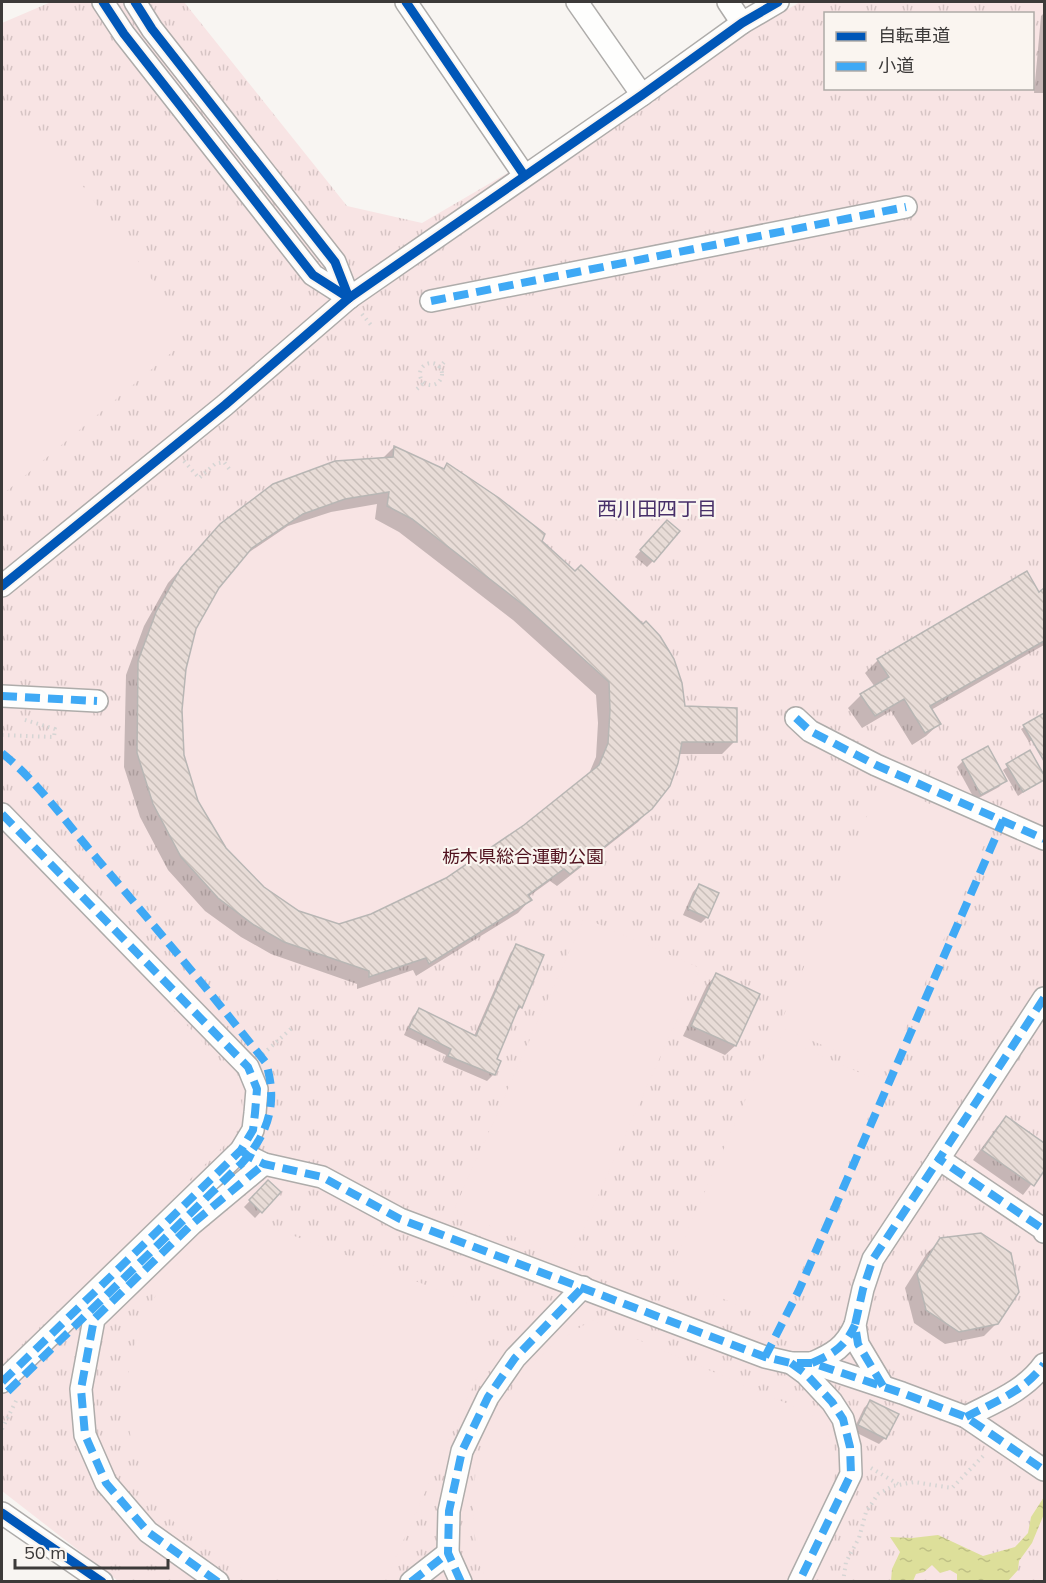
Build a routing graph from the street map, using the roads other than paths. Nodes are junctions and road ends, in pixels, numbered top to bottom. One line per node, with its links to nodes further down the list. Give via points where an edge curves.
1 (103, 2): 11 (street, via 313,275)
2 (135, 2): 11 (street, via 335,262)
3 (405, 2): 9 (street)
4 (577, 2): 8 (street)
5 (728, 2): 7 (street)
6 (778, 2): 7 (street)
7 (742, 23): 8 (street)
8 (642, 96): 9 (street)
9 (524, 175): 11 (street)
10 (906, 207): 12 (street)
11 (349, 298): 13 (street, via 225,405)
12 (431, 301)
13 (2, 586)
14 (2, 696): 15 (street)
15 (97, 701)
16 (796, 718): 18 (street, via 810,731 876,765)
17 (2, 814): 20 (street, via 248,1067 257,1089 255,1113 253,1130)
18 (1044, 838)
19 (1044, 998): 21 (street)
20 (241, 1150): 22 (street); 28 (street)
21 (939, 1159): 23 (street); 25 (street, via 873,1259)
22 (264, 1164): 24 (street, via 322,1177 400,1219); 35 (street, via 192,1224 94,1319 81,1389 85,1435 106,1483 148,1532)
23 (1044, 1232)
24 (583, 1287): 26 (street, via 765,1357); 33 (street, via 515,1358 488,1397 462,1451 449,1511)
25 (855, 1325): 26 (street, via 849,1339 837,1351); 29 (street, via 858,1344)
26 (801, 1363): 29 (street); 38 (street, via 843,1419 851,1474)
27 (1044, 1364): 30 (street, via 1035,1378)
28 (2, 1382)
29 (884, 1386): 30 (street)
30 (966, 1417): 31 (street)
31 (1044, 1470)
32 (2, 1513): 34 (street)
33 (448, 1553): 36 (street); 37 (street)
34 (102, 1581)
35 (218, 1581)
36 (411, 1581)
37 (461, 1581)
38 (799, 1581)

